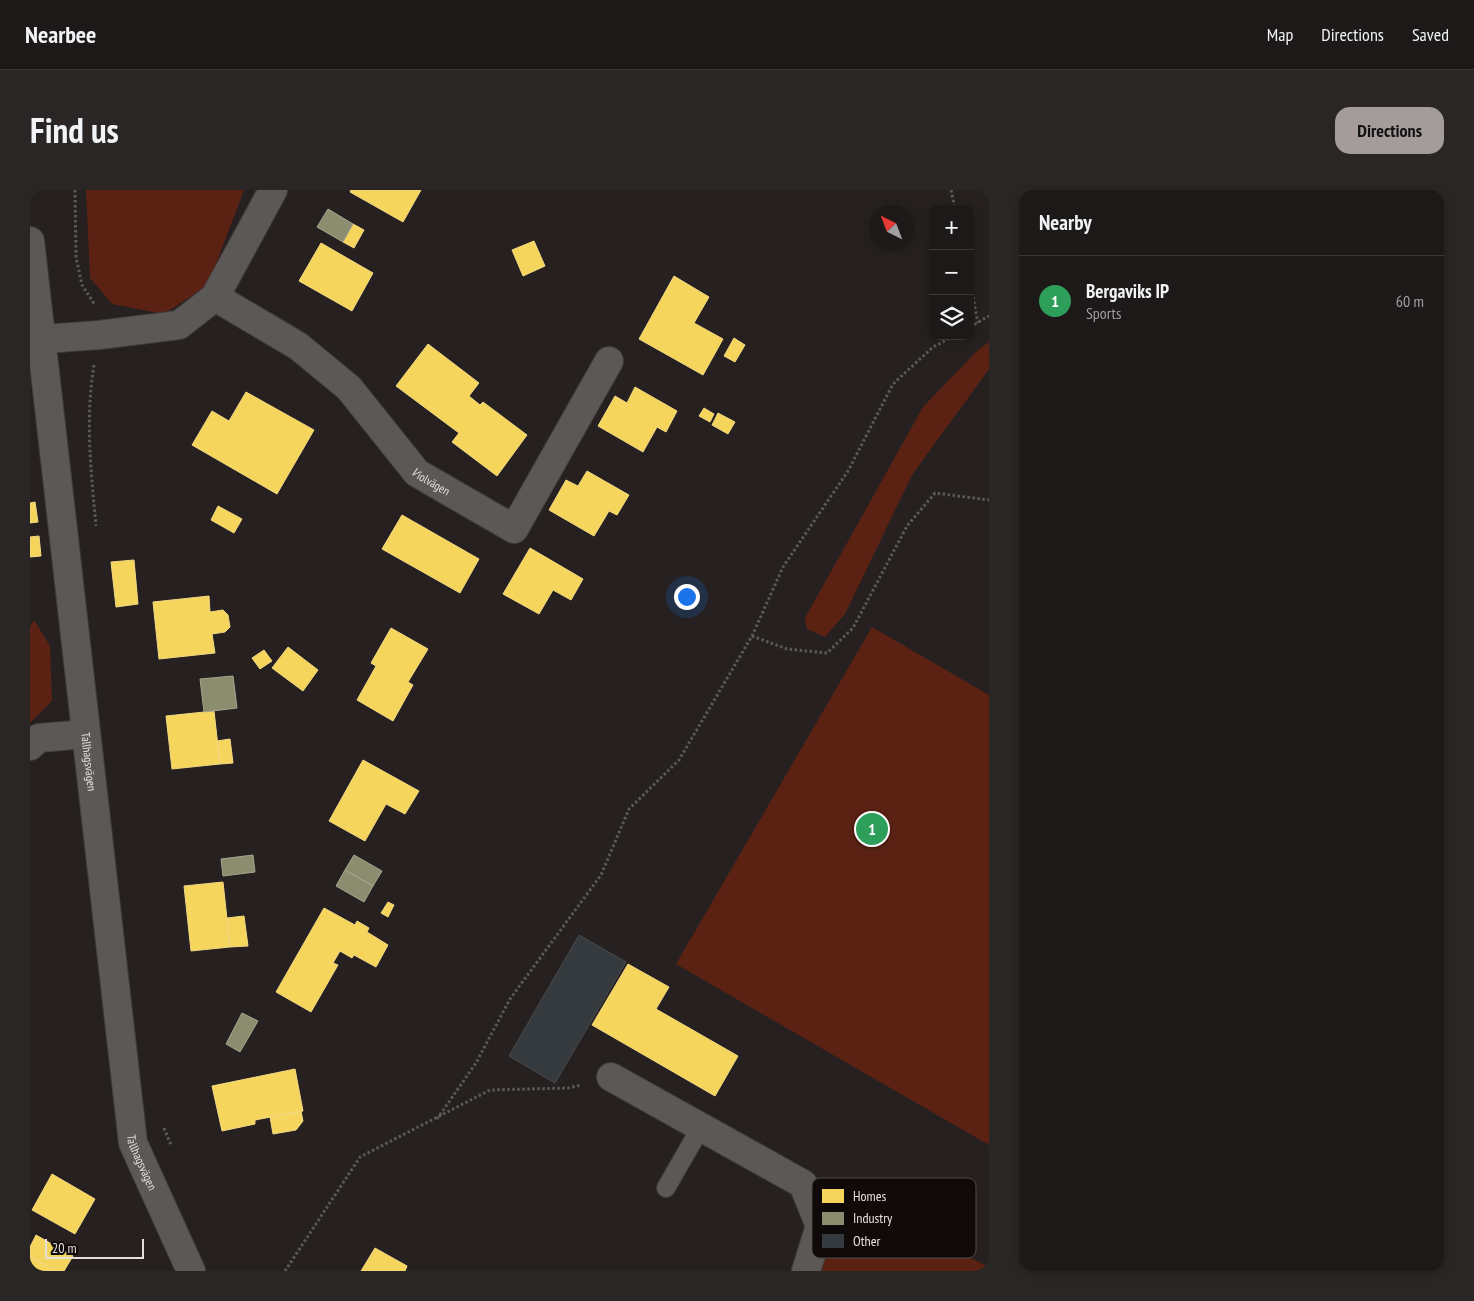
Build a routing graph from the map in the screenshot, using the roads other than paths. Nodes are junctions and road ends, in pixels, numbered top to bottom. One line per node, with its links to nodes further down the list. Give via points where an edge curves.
1 (273, 190): 3 (street)
2 (30, 241): 4 (street, Tallhagsvägen)
3 (215, 296): 4 (street, via 179,325); 5 (street, Violvägen, via 298,346 349,388 417,473 514,529)
4 (36, 339): 6 (street, Tallhagsvägen)
5 (609, 360)
6 (86, 734): 7 (street, via 39,738); 13 (street, Tallhagsvägen, via 133,1143)
7 (30, 746)
8 (611, 1077): 9 (street)
9 (701, 1127): 10 (lane); 11 (street, via 803,1184)
10 (666, 1188)
11 (812, 1206)
12 (812, 1252): 14 (street)
13 (191, 1271)
14 (806, 1271)

